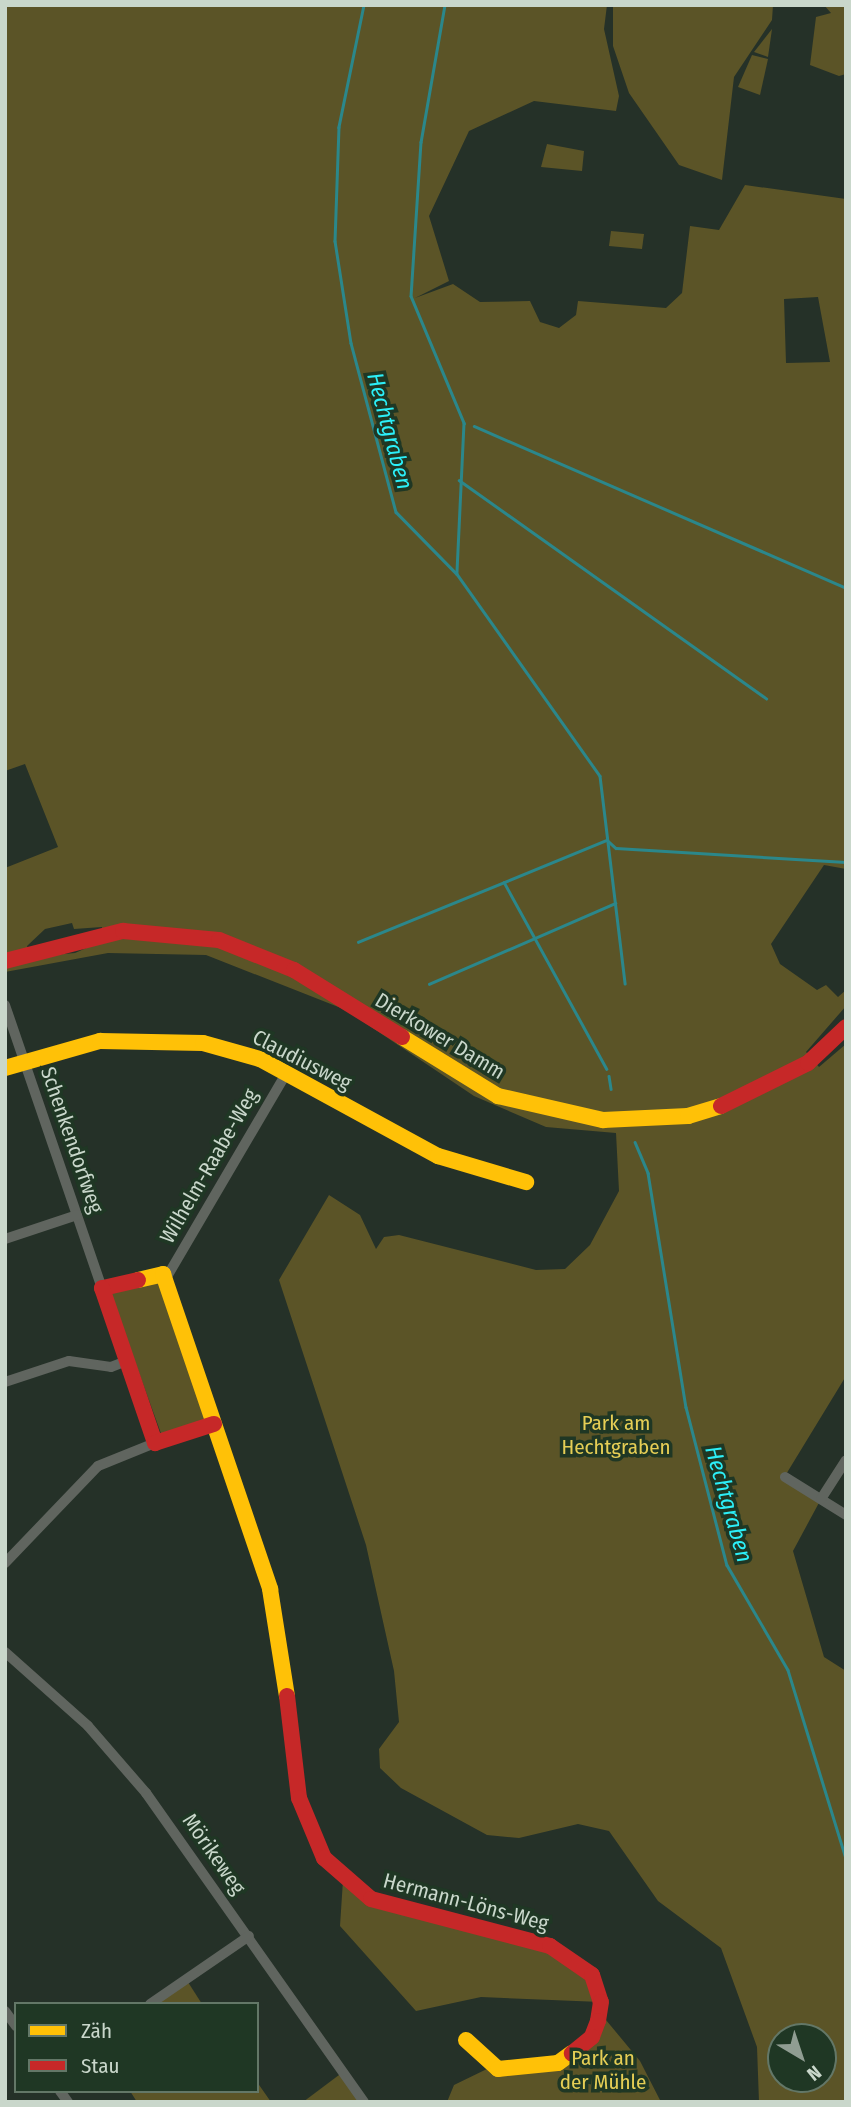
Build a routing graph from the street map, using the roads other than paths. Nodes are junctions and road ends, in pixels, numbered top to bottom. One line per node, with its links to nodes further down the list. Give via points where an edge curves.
1 (5, 961): 3 (street, Dierkower Damm, via 122,931 219,940 294,970 498,1096 603,1120 688,1116 744,1098 808,1063)
2 (5, 1005): 4 (street, Schenkendorfweg)
3 (846, 1027)
4 (24, 1061): 5 (street, Claudiusweg); 6 (street, Claudiusweg, via 100,1041 142,1038 232,1049); 8 (street, Schenkendorfweg)
5 (5, 1068)
6 (287, 1072): 7 (street, Claudiusweg, via 438,1156); 10 (street, Wilhelm-Raabe-Weg)
7 (526, 1182)
8 (77, 1214): 9 (street); 11 (street, Schenkendorfweg)
9 (5, 1239)
10 (165, 1280): 11 (street, via 156,1270); 14 (street)
11 (102, 1288): 12 (street)
12 (127, 1361): 13 (street, via 111,1367 69,1361); 15 (street)
13 (5, 1382)
14 (214, 1423): 15 (street); 24 (street, Hermann-Löns-Weg, via 277,1614 299,1798 324,1858 371,1899 550,1947 592,1975 601,2002 598,2021 592,2037 570,2056 498,2069)
15 (156, 1443): 20 (street, via 98,1466)
16 (846, 1460): 18 (street)
17 (785, 1477): 18 (street)
18 (821, 1499): 19 (street)
19 (846, 1515)
20 (5, 1563)
21 (5, 1653): 22 (street, Mörikeweg, via 114,1754)
22 (249, 1937): 23 (street); 25 (street, Mörikeweg)
23 (153, 2002)
24 (466, 2040)
25 (364, 2102)

